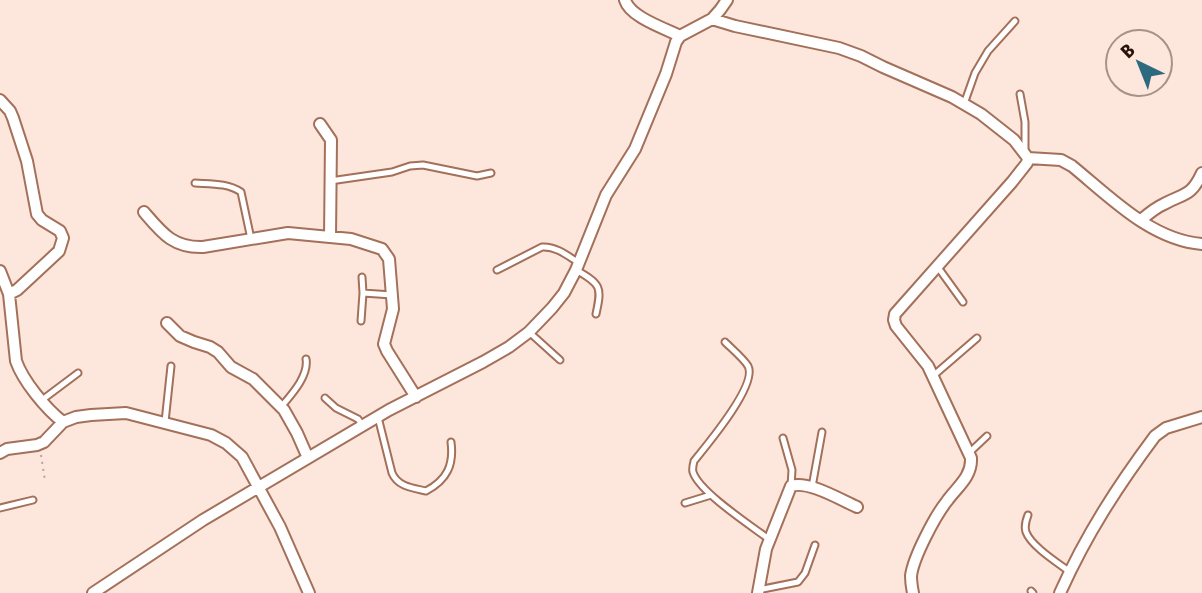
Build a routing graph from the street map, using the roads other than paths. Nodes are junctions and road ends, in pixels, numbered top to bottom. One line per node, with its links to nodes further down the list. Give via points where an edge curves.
1 (625, 0): 5 (street, via 633,12)
2 (727, 0): 3 (street)
3 (712, 19): 5 (street); 8 (street, via 850,52)
4 (1015, 21): 8 (lane, via 975,72)
5 (680, 36): 21 (street, via 635,149 606,195)
6 (1020, 94): 10 (lane)
7 (2, 104): 26 (street, via 13,118 37,214 60,231 62,238 59,251)
8 (964, 104): 10 (street)
9 (320, 124): 13 (street, via 331,141)
10 (1027, 155): 16 (street, via 1061,159); 20 (street, via 1027,163 1012,182)
11 (491, 173): 13 (lane, via 478,176 422,165)
12 (1202, 173): 16 (street, via 1184,196 1166,202)
13 (330, 181): 17 (street)
14 (195, 183): 18 (lane, via 224,185 241,192)
15 (144, 212): 18 (street, via 162,233 190,248)
16 (1141, 220): 19 (street, via 1165,234)
17 (330, 237): 18 (street, via 288,233); 27 (street, via 382,249 389,259)
18 (251, 239)
19 (1202, 244)
20 (937, 266): 28 (lane); 39 (street, via 894,320)
21 (578, 267): 22 (lane, via 561,252 542,247); 29 (lane, via 598,288); 32 (street, via 564,293)
22 (497, 270)
23 (0, 271): 26 (street)
24 (362, 276): 25 (lane)
25 (363, 293): 27 (lane); 30 (lane)
26 (9, 294): 42 (street, via 16,361)
27 (392, 295): 40 (street, via 384,344)
28 (963, 302)
29 (596, 314)
30 (361, 321)
31 (167, 323): 43 (street, via 180,335 218,352)
32 (528, 332): 36 (lane); 40 (street)
33 (977, 338): 39 (lane)
34 (725, 342): 59 (lane, via 750,374 731,414 694,461 695,477)
35 (306, 359): 43 (lane, via 295,391)
36 (560, 360)
37 (171, 366): 47 (lane)
38 (78, 373): 42 (lane)
39 (933, 376): 54 (street)
40 (416, 397): 44 (street)
41 (325, 398): 48 (lane)
42 (42, 400): 46 (street)
43 (281, 407): 55 (street)
44 (378, 417): 48 (street); 52 (lane, via 393,478 400,484 426,491 434,487 447,472 453,456)
45 (1202, 417): 67 (street, via 1155,436 1101,513)
46 (64, 422): 47 (street, via 126,413); 53 (street, via 44,442)
47 (165, 422): 56 (street, via 226,443 242,457)
48 (363, 426): 55 (street)
49 (822, 432): 58 (lane)
50 (987, 436): 54 (lane)
51 (783, 438): 57 (lane, via 792,470)
52 (451, 442)
53 (0, 453)
54 (969, 453): 71 (street, via 968,474 946,502 913,566)
55 (308, 458): 56 (street)
56 (259, 486): 69 (street); 70 (street)
57 (791, 486): 58 (street); 65 (street)
58 (812, 487): 62 (street)
59 (711, 495): 61 (lane); 65 (lane)
60 (33, 500): 63 (lane)
61 (685, 503)
62 (857, 507)
63 (0, 508)
64 (1028, 515): 67 (lane, via 1028,536)
65 (770, 540): 68 (street)
66 (815, 545): 68 (lane, via 798,582)
67 (1070, 572): 72 (street)
68 (758, 592)
69 (93, 593)
70 (309, 593)
71 (913, 593)
72 (1060, 593)

